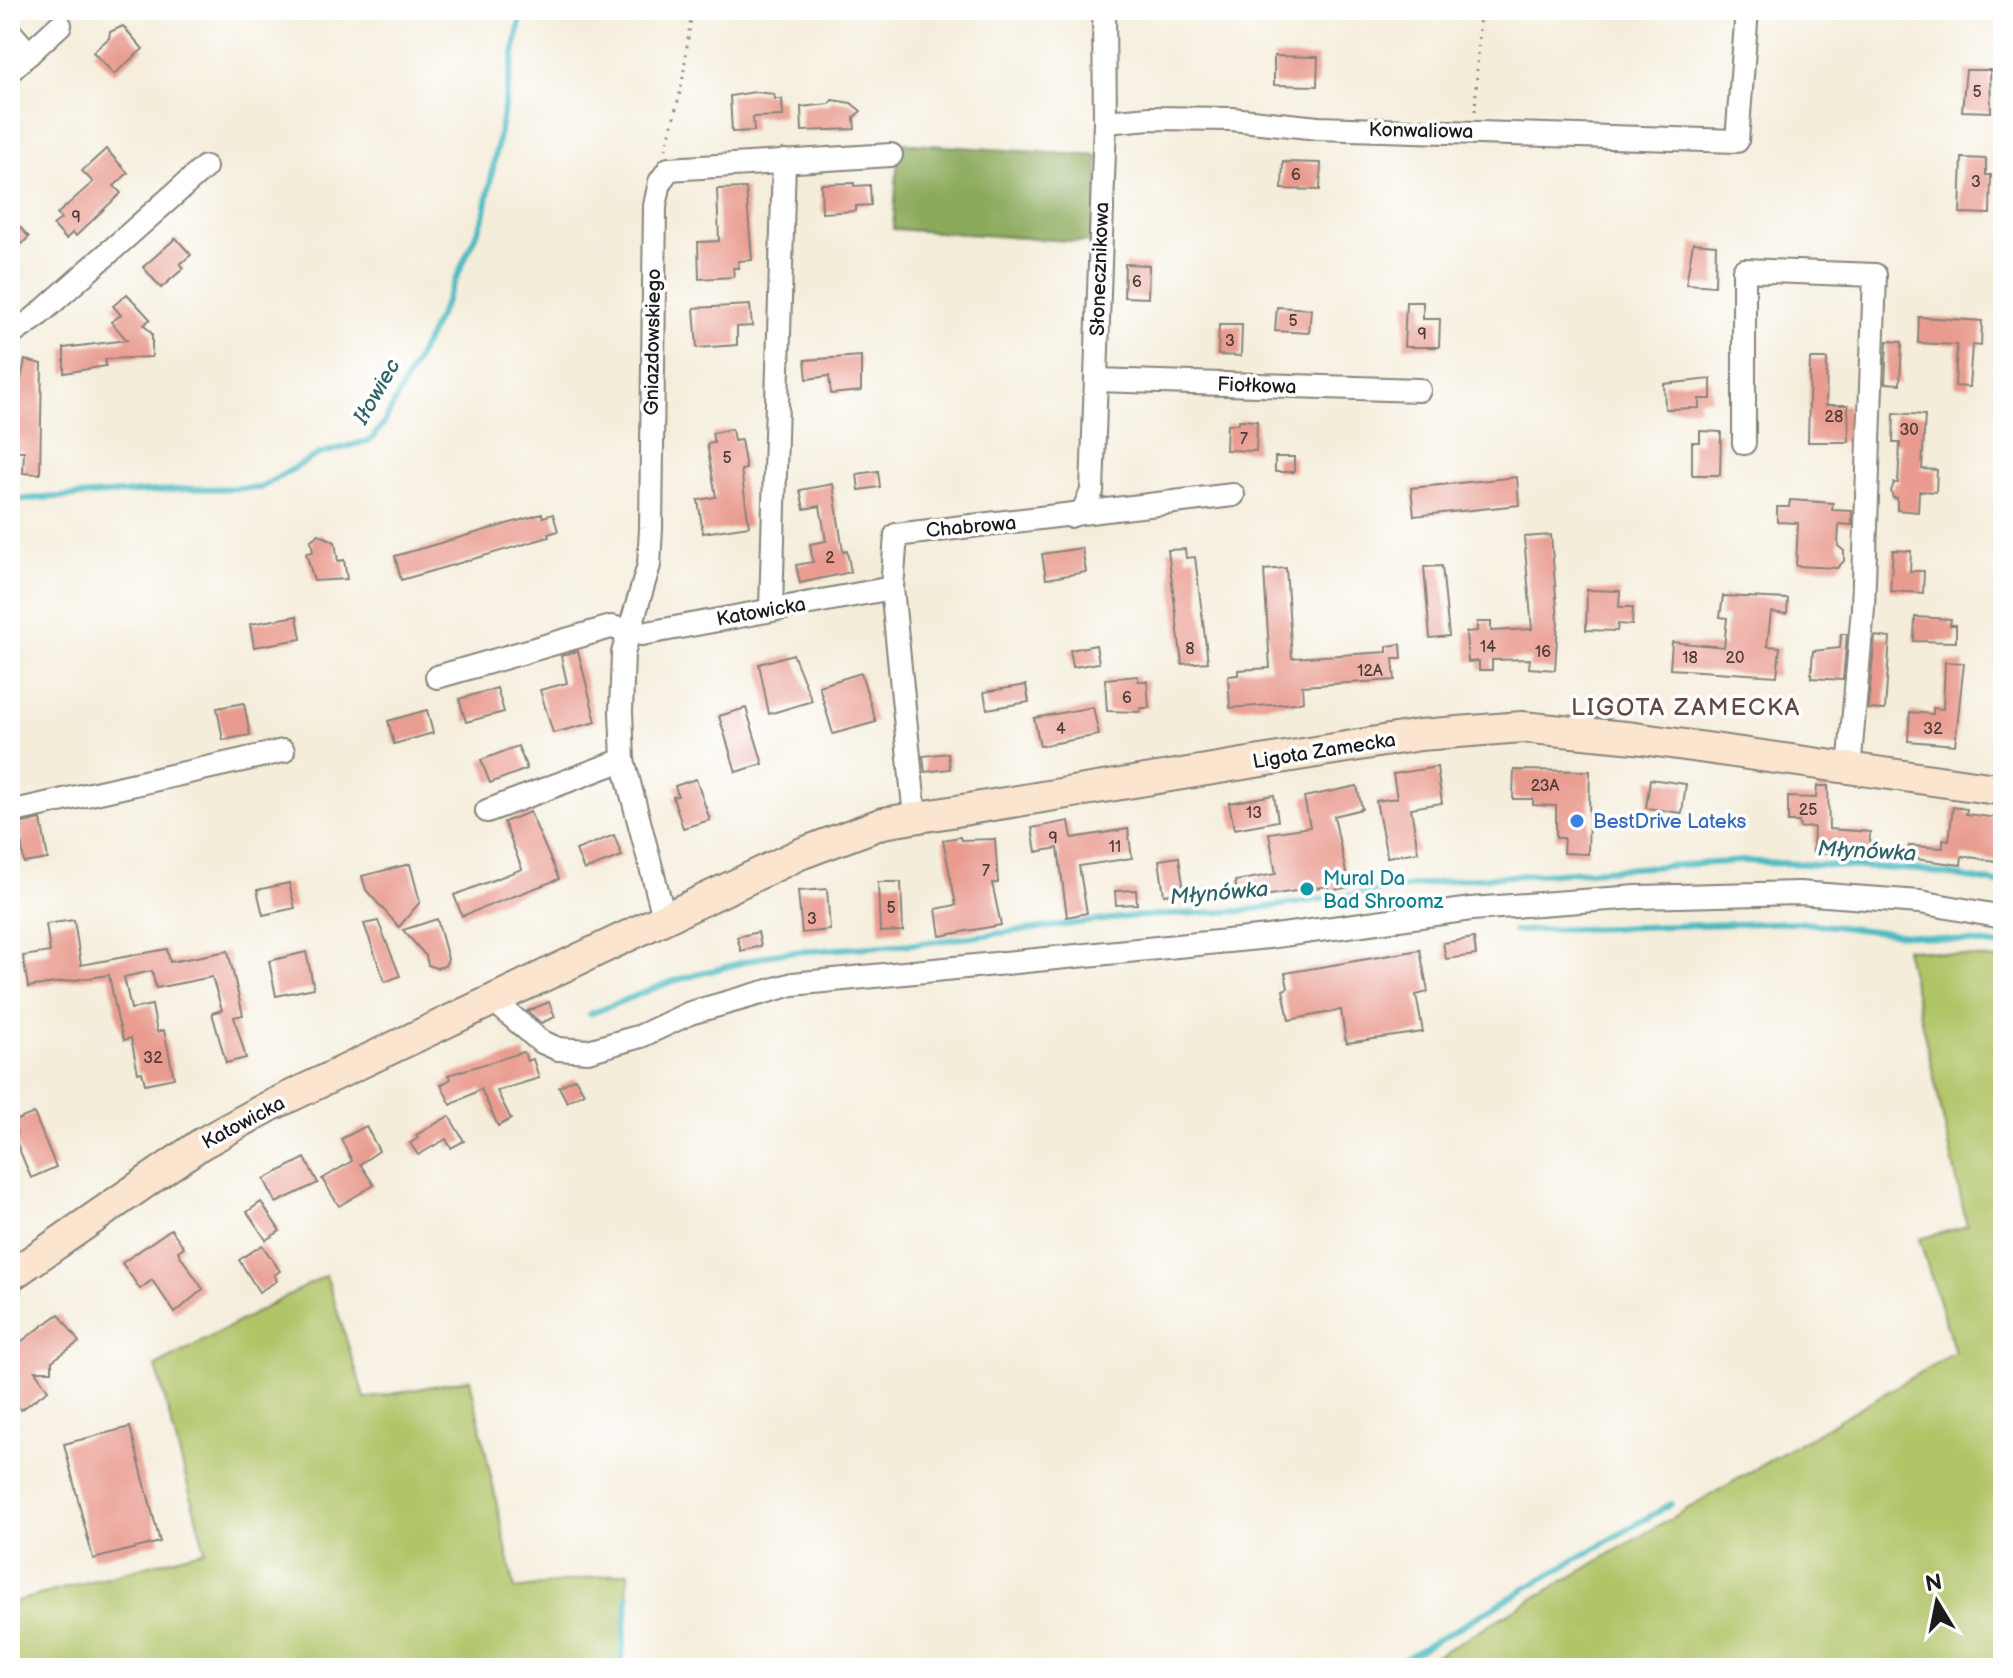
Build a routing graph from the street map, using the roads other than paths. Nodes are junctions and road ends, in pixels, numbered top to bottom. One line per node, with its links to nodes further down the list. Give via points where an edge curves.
1 (1104, 10): 7 (street, Słonecznikowa)
2 (1747, 10): 7 (street, Konwaliowa, via 1737,141 1318,128 1232,119)
3 (60, 25): 5 (street)
4 (10, 32): 5 (street)
5 (29, 54): 6 (street)
6 (10, 71)
7 (1105, 122): 12 (street, Słonecznikowa)
8 (891, 155): 9 (street)
9 (784, 161): 18 (street); 19 (street, Gniazdowskiego, via 669,169 660,182 655,206 649,565)
10 (205, 167): 11 (street)
11 (10, 335)
12 (1096, 380): 13 (street, Fiołkowa); 16 (street, Słonecznikowa, via 1092,491 1083,511)
13 (1419, 390)
14 (1744, 443): 23 (street, via 1744,270 1875,275 1863,608)
15 (1233, 495): 16 (street, Chabrowa)
16 (1069, 517): 17 (street, Chabrowa, via 896,535)
17 (892, 588): 18 (street, Katowicka); 27 (street, Chabrowa)
18 (771, 609): 19 (street, Katowicka, via 642,634)
19 (629, 631): 20 (street, Katowicka, via 611,627); 22 (street, via 623,668)
20 (437, 677)
21 (283, 751): 26 (street)
22 (623, 760): 25 (street); 28 (street)
23 (1849, 770): 24 (main road, Ligota Zamecka); 27 (main road, Ligota Zamecka, via 1522,727 1420,735)
24 (2003, 790)
25 (487, 811)
26 (10, 812)
27 (915, 817): 28 (main road, Ligota Zamecka, via 841,837)
28 (664, 917): 30 (main road, Katowicka)
29 (2003, 917): 30 (street, via 1920,902 1799,893 1471,909 1268,937 793,984 690,1013 641,1036 588,1051 558,1049 540,1041)
30 (493, 1000): 31 (main road, Katowicka, via 201,1144)
31 (10, 1276)

